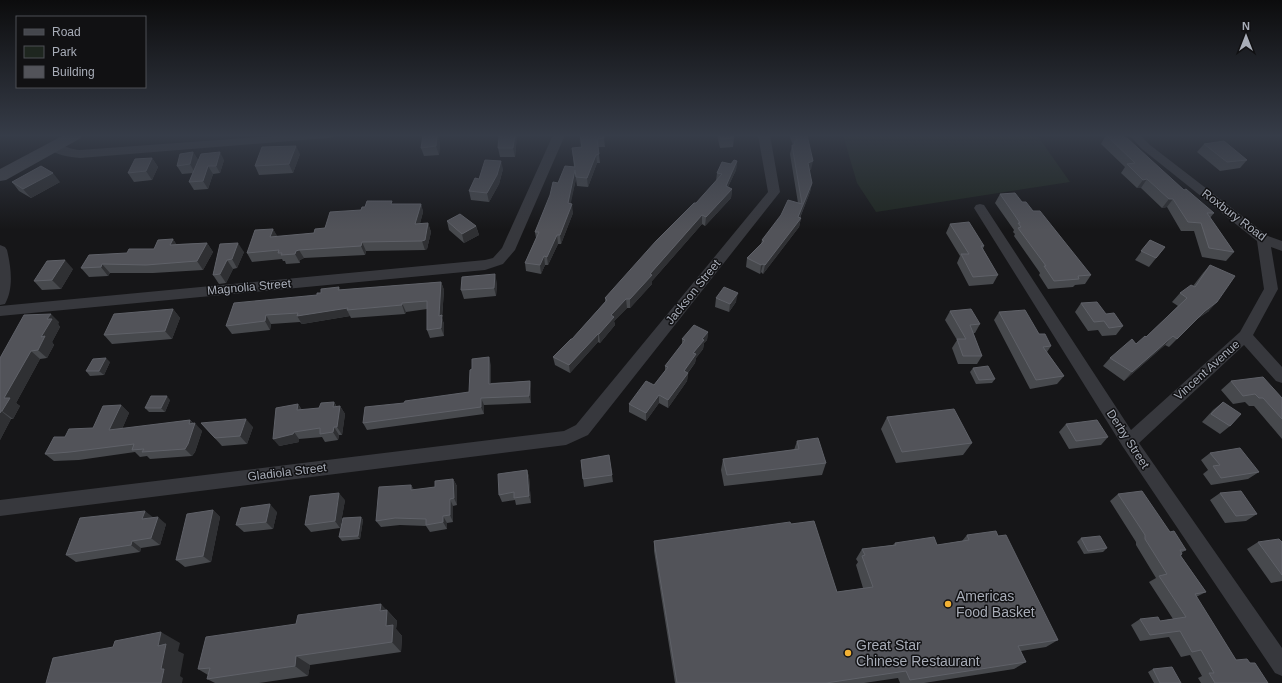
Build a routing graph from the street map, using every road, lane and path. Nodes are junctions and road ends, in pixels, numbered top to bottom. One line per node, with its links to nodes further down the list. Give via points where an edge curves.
1 (17, 167): 5 (street)
2 (545, 167): 11 (street, Magnolia Street, via 508,250 498,261 485,265)
3 (770, 167): 14 (street, Jackson Street, via 774,192 582,430)
4 (1171, 167): 7 (street, Roxbury Road)
5 (0, 176)
6 (980, 208): 15 (street, Derby Street)
7 (1263, 239): 8 (street, Roxbury Road); 12 (street, Vincent Avenue, via 1271,289)
8 (1282, 246)
9 (0, 250): 10 (street, via 4,272)
10 (0, 300)
11 (0, 311)
12 (1244, 336): 13 (street); 15 (street, Vincent Avenue)
13 (1282, 377)
14 (573, 435): 16 (street, Gladiola Street, via 566,438)
15 (1129, 442): 17 (street, Derby Street)
16 (0, 508)
17 (1282, 666)

